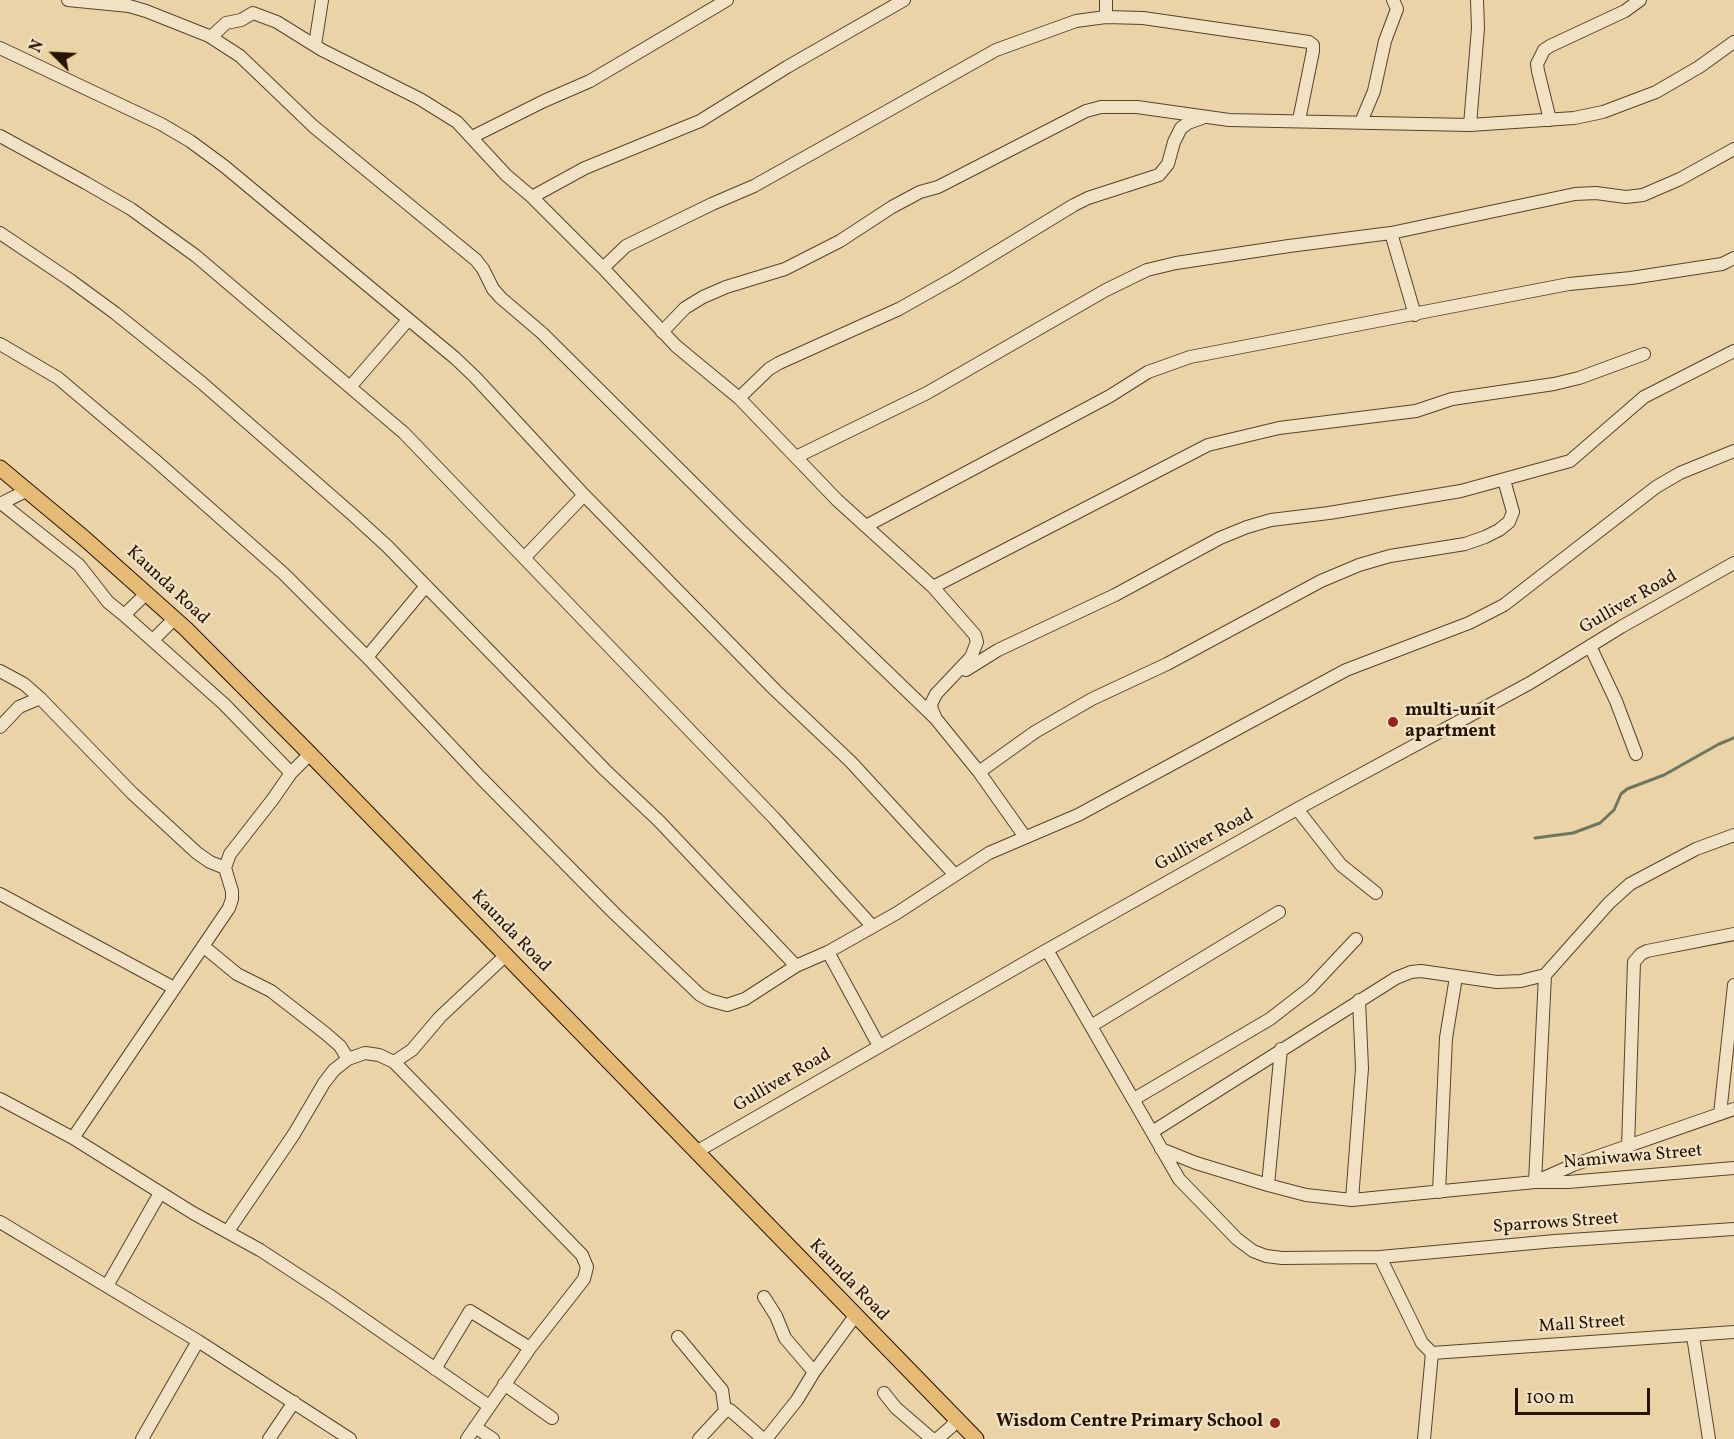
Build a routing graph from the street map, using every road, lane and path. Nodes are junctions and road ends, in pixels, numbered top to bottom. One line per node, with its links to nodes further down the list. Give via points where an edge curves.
1 (68, 0): 10 (street, via 129,6)
2 (322, 0): 12 (street)
3 (727, 0): 21 (street, via 590,81)
4 (904, 0): 23 (street, via 700,121 585,168)
5 (1106, 0): 9 (street)
6 (1393, 0): 18 (street, via 1397,9)
7 (1477, 0): 19 (street)
8 (1640, 0): 17 (street, via 1626,11 1544,50 1538,72)
9 (1106, 17): 16 (street, via 1176,21 1309,42 1313,51); 27 (street, via 1076,21 996,50 754,186 626,246)
10 (211, 38): 12 (street, via 226,23 253,13 277,22); 57 (street, via 240,56 313,126 476,260 501,298 542,333)
11 (1734, 42): 17 (street, via 1656,92 1603,112)
12 (315, 45): 21 (street, via 444,113)
13 (3, 49): 14 (street); 29 (street, via 190,141)
14 (0, 62)
15 (1204, 117): 16 (street); 30 (street, via 1137,107 1086,111 920,192 840,242 785,269 703,297 685,308); 35 (street, via 1181,128 1168,164 1159,175 1088,198 899,309 779,363)
16 (1299, 120): 18 (street)
17 (1550, 120): 19 (street)
18 (1361, 122): 19 (street)
19 (1470, 125)
20 (0, 136): 34 (street, via 130,209 196,256)
21 (472, 137): 23 (street)
22 (1734, 149): 25 (street, via 1643,195 1586,192)
23 (532, 197): 27 (street)
24 (0, 233): 46 (street, via 88,293 202,383 353,515)
25 (1391, 233): 28 (street); 37 (street, via 1148,270 927,393)
26 (1734, 258): 28 (street, via 1722,264 1569,284)
27 (603, 268): 30 (street)
28 (1415, 315): 43 (street, via 1190,357 1148,372)
29 (408, 320): 34 (street); 41 (street, via 475,377)
30 (662, 332): 35 (street)
31 (0, 344): 53 (street, via 58,378 107,419 284,574)
32 (1734, 351): 39 (street, via 1644,397 1570,461)
33 (1644, 354): 47 (street, via 1554,384 1452,399 1416,411 1279,428 1208,445)
34 (350, 387): 44 (street, via 404,433)
35 (740, 398): 37 (street)
36 (1734, 451): 65 (street, via 1656,487 1488,614 1346,670 1078,815)
37 (796, 457): 43 (street)
38 (0, 468): 40 (main road, Kaunda Road)
39 (1504, 480): 55 (street, via 1461,491 1247,527 998,650); 61 (street, via 1513,512 1509,522 1492,534 1465,544 1390,556 1322,581 1167,664 1092,699 1035,732)
40 (28, 490): 42 (street); 48 (main road, Kaunda Road)
41 (584, 495): 44 (street); 67 (street, via 851,762)
42 (1, 504): 49 (street, via 79,565 108,602)
43 (866, 526): 47 (street)
44 (524, 558): 71 (street, via 774,818)
45 (1734, 563): 52 (street, Gulliver Road)
46 (426, 586): 53 (street); 78 (street)
47 (933, 587): 55 (street, via 977,642 971,657)
48 (147, 593): 49 (street); 50 (main road, Kaunda Road)
49 (124, 615): 51 (street)
50 (174, 619): 51 (street); 59 (main road, Kaunda Road)
51 (153, 640): 62 (street, via 224,704)
52 (1590, 646): 60 (street); 63 (street, Gulliver Road, via 1530,683)
53 (367, 657): 78 (street, via 614,913 700,994 718,1004 736,1003)
54 (0, 671): 56 (street)
55 (946, 683): 57 (street, via 933,699)
56 (40, 698): 58 (street, via 19,707); 66 (street, via 172,831 197,853)
57 (936, 719): 61 (street)
58 (0, 727)
59 (310, 754): 62 (street); 77 (main road, Kaunda Road)
60 (1636, 754)
61 (979, 772): 65 (street)
62 (291, 773): 66 (street, via 230,854)
63 (1297, 809): 68 (street, via 1341,865); 75 (street, Gulliver Road)
64 (1734, 836): 79 (street, via 1696,849 1630,884)
65 (1024, 837): 67 (street)
66 (225, 868): 74 (street, via 232,891 230,908)
67 (955, 875): 71 (street)
68 (1376, 893)
69 (0, 894): 82 (street)
70 (1279, 912): 84 (street)
71 (872, 926): 76 (street)
72 (1734, 934): 95 (street, via 1647,951 1634,962)
73 (1356, 939): 90 (street, via 1310,988 1270,1019)
74 (203, 946): 82 (street); 87 (street, via 237,974 271,991 325,1033)
75 (1047, 950): 84 (street, Sparrows Street); 85 (street, Gulliver Road)
76 (828, 952): 78 (street); 85 (street)
77 (506, 955): 88 (street, via 440,1017 412,1050); 97 (main road, Kaunda Road)
78 (796, 966)
79 (1545, 975): 80 (street, via 1497,982); 99 (street)
80 (1456, 977): 83 (street, via 1411,972); 101 (street, via 1446,1038)
81 (1734, 985): 92 (street)
82 (174, 988): 94 (street)
83 (1359, 1000): 86 (street); 103 (street, via 1362,1068)
84 (1091, 1026): 90 (street, Sparrows Street)
85 (879, 1046): 97 (street, Gulliver Road)
86 (1281, 1049): 93 (street); 100 (street)
87 (348, 1059): 88 (street, via 365,1053); 106 (street, via 324,1083)
88 (394, 1062): 115 (street, via 582,1255 587,1267 584,1278)
89 (0, 1099): 94 (street)
90 (1134, 1099): 93 (street, Sparrows Street)
91 (1734, 1109): 92 (street)
92 (1720, 1114): 95 (street)
93 (1152, 1132): 96 (street, Sparrows Street)
94 (73, 1138): 102 (street)
95 (1628, 1147): 99 (street)
96 (1161, 1149): 100 (street); 107 (street, Sparrows Street, via 1196,1198 1253,1251 1282,1258)
97 (696, 1152): 110 (main road, Kaunda Road)
98 (1734, 1168): 99 (street, Namiwawa Street, via 1579,1182)
99 (1535, 1182): 101 (street)
100 (1268, 1185): 103 (street, via 1306,1195)
101 (1438, 1192): 103 (street)
102 (160, 1193): 106 (street); 108 (street)
103 (1352, 1200)
104 (0, 1222): 108 (street)
105 (1734, 1229): 107 (street, Sparrows Street)
106 (228, 1231): 117 (street)
107 (1380, 1257): 116 (street, via 1422,1342)
108 (106, 1286): 114 (street)
109 (764, 1297): 118 (street, via 785,1338)
110 (855, 1316): 118 (street); 125 (main road, Kaunda Road)
111 (1734, 1332): 112 (street, Mall Street)
112 (1693, 1336): 116 (street, Mall Street); 139 (street)
113 (678, 1337): 123 (street, via 722,1390)
114 (198, 1341): 121 (street); 127 (street)
115 (530, 1348): 117 (street, via 470,1311); 119 (street)
116 (1432, 1353): 138 (street)
117 (435, 1369): 122 (street)
118 (814, 1372): 133 (street, via 797,1400)
119 (504, 1384): 122 (street); 124 (street)
120 (884, 1393): 134 (street)
121 (294, 1402): 128 (street); 129 (street)
122 (489, 1406): 126 (street)
123 (725, 1411): 132 (street); 133 (street, via 735,1413)
124 (552, 1418)
125 (956, 1419): 135 (street); 136 (street); 137 (main road, Kaunda Road)
126 (475, 1427): 130 (street); 131 (street)
127 (142, 1439)
128 (269, 1439)
129 (350, 1439)
130 (467, 1439)
131 (493, 1439)
132 (699, 1439)
133 (764, 1439)
134 (932, 1439)
135 (937, 1439)
136 (963, 1439)
137 (976, 1439)
138 (1424, 1439)
139 (1709, 1439)

